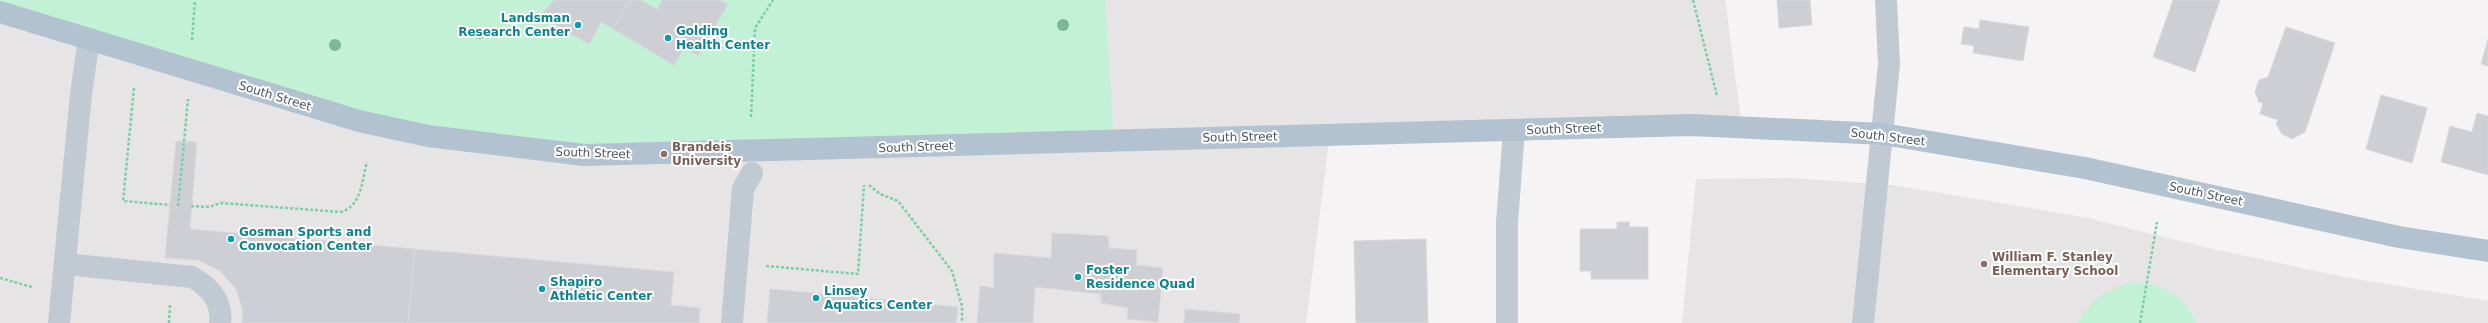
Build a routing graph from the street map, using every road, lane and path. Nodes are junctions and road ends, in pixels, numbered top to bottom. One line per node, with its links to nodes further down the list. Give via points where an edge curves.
1 (195, 0): 6 (path)
2 (773, 0): 9 (path, via 755,28)
3 (1693, 0): 10 (path)
4 (1886, 0): 12 (street, via 1890,64)
5 (0, 12): 7 (main road, South Street)
6 (194, 16)
7 (89, 39): 11 (main road, South Street, via 359,121 428,136 584,155); 23 (street, via 81,94)
8 (134, 88): 18 (path, via 123,201)
9 (751, 117)
10 (1724, 126): 11 (main road, South Street); 12 (main road, South Street)
11 (1514, 130): 31 (street, via 1508,223)
12 (1883, 134): 22 (main road, South Street, via 2085,168 2399,237); 32 (street)
13 (184, 144): 19 (path)
14 (367, 162): 20 (path, via 356,202 341,212 221,203 209,207)
15 (752, 173): 24 (street, via 743,189)
16 (864, 185): 24 (path, via 858,274)
17 (869, 185): 30 (path, via 880,194 898,201 952,271 962,306)
18 (170, 205)
19 (178, 206)
20 (192, 206)
21 (2157, 222): 33 (path)
22 (2488, 251)
23 (66, 264): 27 (street); 28 (street, via 192,277 208,288 216,298 220,307)
24 (736, 264): 29 (street)
25 (0, 278): 26 (path)
26 (33, 287)
27 (59, 323)
28 (220, 323)
29 (732, 323)
30 (962, 323)
31 (1506, 323)
32 (1863, 323)
33 (2140, 323)

